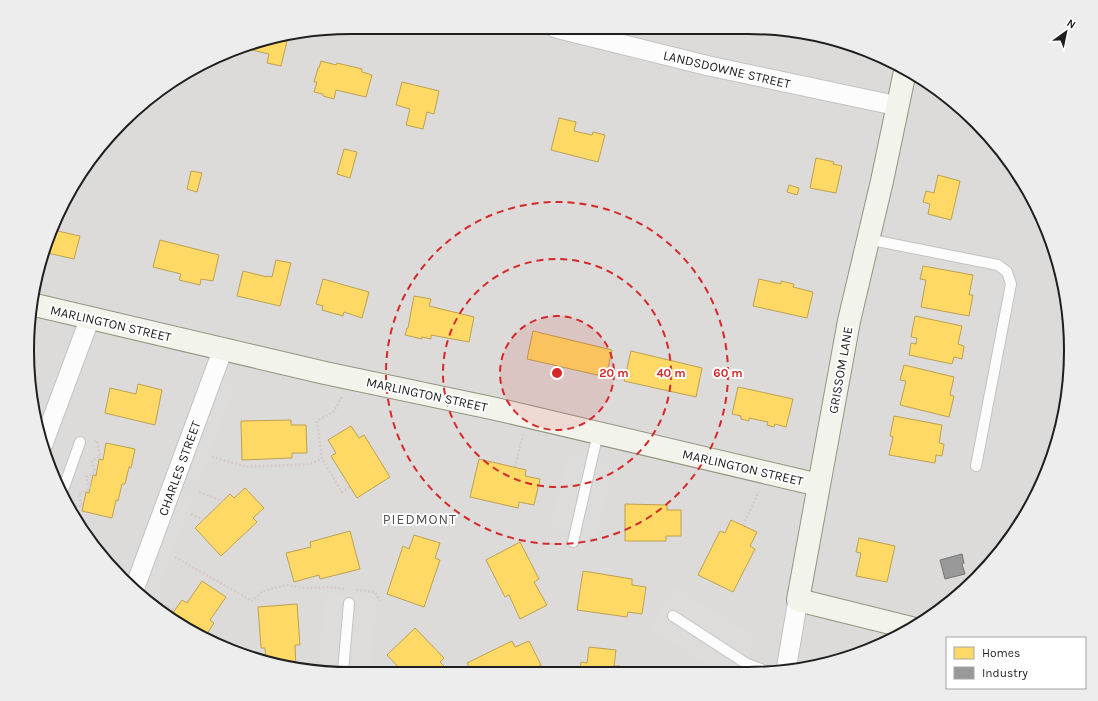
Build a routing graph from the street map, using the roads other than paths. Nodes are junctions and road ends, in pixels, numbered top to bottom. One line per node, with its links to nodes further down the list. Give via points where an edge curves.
1 (580, 34): 3 (street, LANDSDOWNE STREET, via 709,66)
2 (904, 75): 3 (street, GRISSOM LANE)
3 (898, 106): 4 (street, GRISSOM LANE)
4 (868, 239): 11 (lane, via 998,265 1007,272 1011,284); 13 (street, GRISSOM LANE, via 849,321)
5 (37, 306): 6 (street, MARLINGTON STREET)
6 (90, 318): 7 (street, MARLINGTON STREET); 9 (street)
7 (223, 349): 8 (street, MARLINGTON STREET); 15 (street, CHARLES STREET)
8 (598, 433): 13 (street, MARLINGTON STREET); 14 (lane)
9 (46, 436)
10 (80, 442): 12 (lane)
11 (976, 466)
12 (65, 485)
13 (819, 485): 16 (street, GRISSOM LANE)
14 (573, 542)
15 (137, 583)
16 (798, 600): 19 (street); 20 (street, GRISSOM LANE)
17 (349, 603): 21 (lane)
18 (673, 616): 22 (lane)
19 (904, 626)
20 (787, 664)
21 (343, 667)
22 (754, 667)

